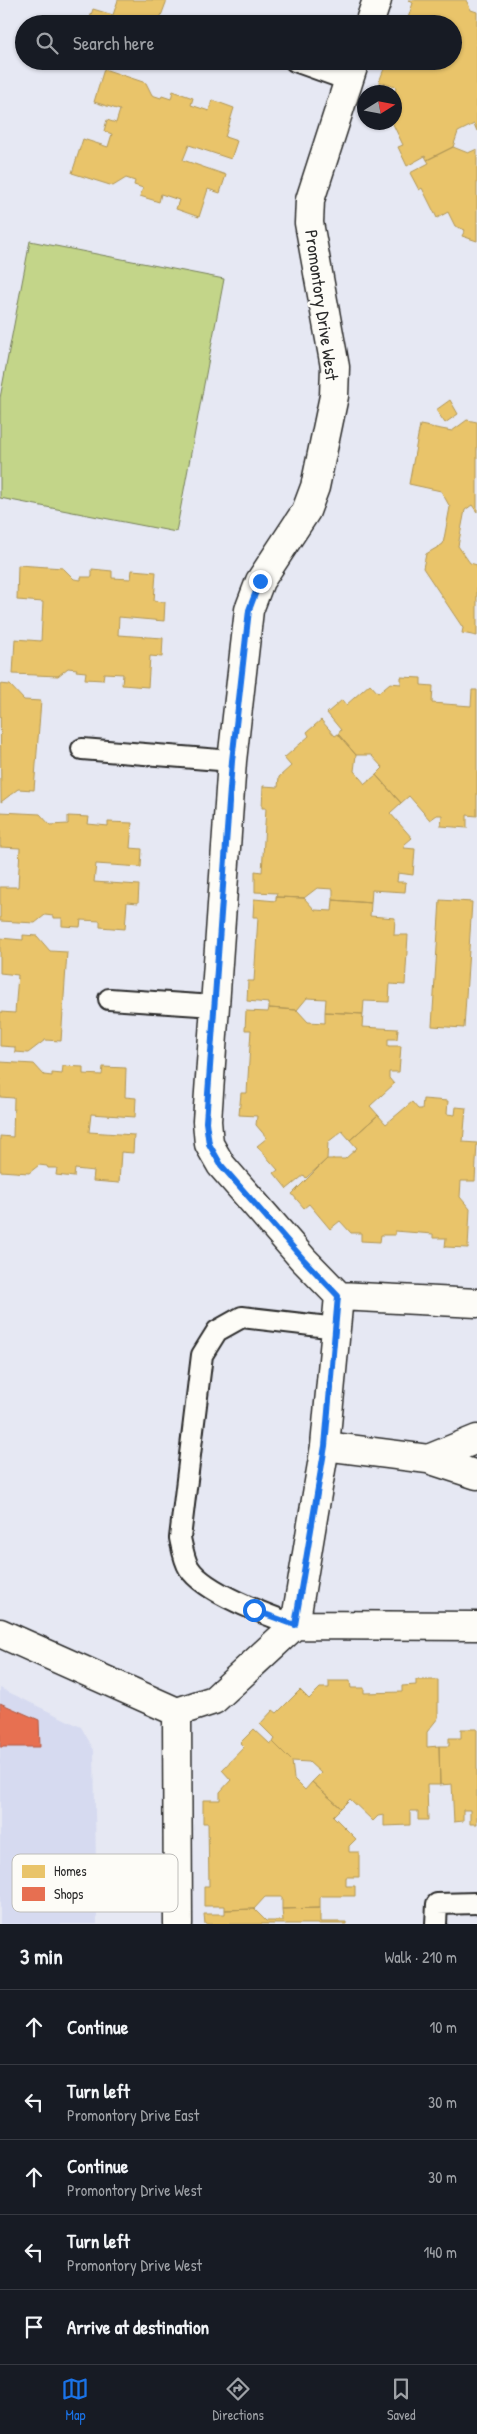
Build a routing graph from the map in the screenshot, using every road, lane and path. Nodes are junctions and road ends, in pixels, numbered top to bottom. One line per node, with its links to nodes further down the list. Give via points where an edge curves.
1 (377, 0): 2 (street)
2 (372, 15)
3 (352, 71): 5 (street, Promontory Drive West, via 310,200 309,222 335,367 334,396 315,487 306,511 260,581 249,610)
4 (82, 749): 5 (lane)
5 (232, 761): 7 (street, Promontory Drive West)
6 (109, 998): 7 (lane)
7 (214, 1006): 8 (street, Promontory Drive West, via 206,1122 209,1144 221,1165)
8 (338, 1296): 9 (street); 10 (street)
9 (477, 1303)
10 (337, 1328): 12 (street); 15 (lane, via 242,1317 217,1331 202,1356 180,1538 188,1567 201,1581 247,1606)
11 (477, 1439): 13 (street)
12 (325, 1446): 13 (street); 15 (street)
13 (428, 1458): 14 (street)
14 (477, 1475)
15 (295, 1625): 16 (street); 18 (street, via 214,1700)
16 (477, 1626)
17 (0, 1633): 18 (street)
18 (177, 1712): 19 (street)
19 (178, 1854)
20 (477, 1903): 21 (lane, via 437,1904)
21 (436, 1924)

